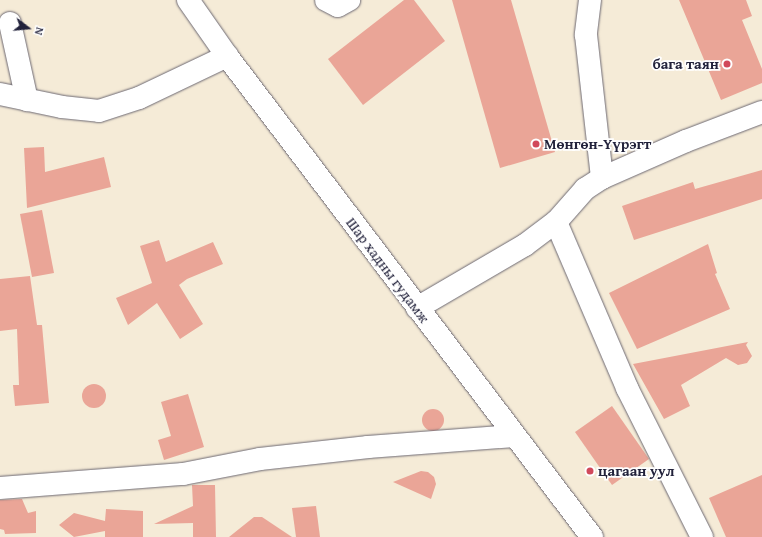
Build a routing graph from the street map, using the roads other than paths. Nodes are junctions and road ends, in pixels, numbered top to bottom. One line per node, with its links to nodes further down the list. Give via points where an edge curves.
1 (188, 0): 6 (street, Шар хадны гудамж)
2 (326, 0): 3 (street, via 338,6)
3 (349, 0)
4 (590, 0): 10 (street, via 586,35)
5 (10, 23): 8 (street)
6 (227, 56): 8 (street, via 113,108 81,110); 12 (street, Шар хадны гудамж)
7 (0, 94): 8 (street)
8 (27, 100)
9 (762, 112): 10 (street, via 686,141)
10 (602, 178): 11 (street, via 585,189)
11 (556, 222): 12 (street, via 525,245); 16 (street, via 627,388)
12 (417, 308): 13 (street, Шар хадны гудамж)
13 (515, 436): 14 (street, via 260,459 183,474); 15 (street, Шар хадны гудамж)
14 (0, 488)
15 (587, 535)
16 (702, 537)

